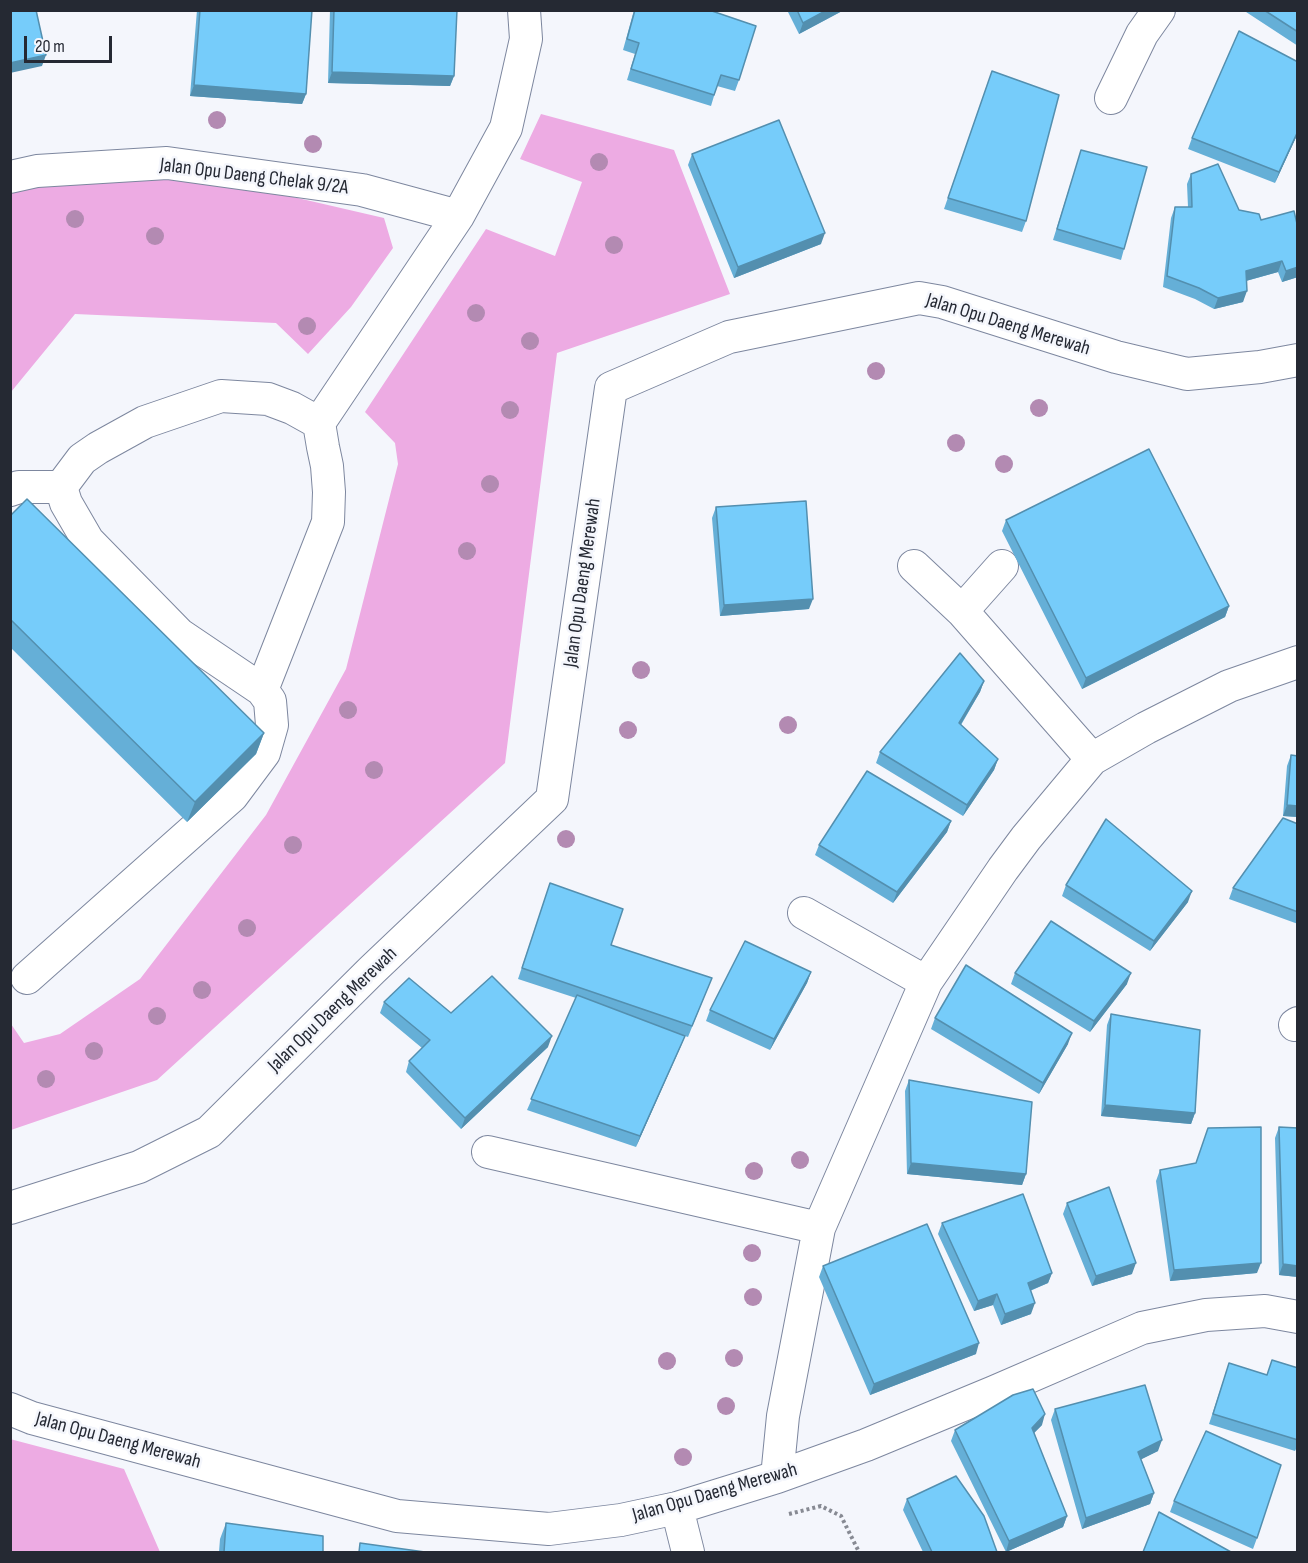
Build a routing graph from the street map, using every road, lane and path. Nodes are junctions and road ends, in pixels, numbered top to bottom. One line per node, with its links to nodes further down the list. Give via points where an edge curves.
1 (524, 10): 5 (street, via 526,39 507,128)
2 (1159, 10): 3 (street, via 1142,34)
3 (1111, 98)
4 (10, 177): 5 (street, Jalan Opu Daeng Chelak 9/2A, via 37,171 167,163 362,190)
5 (458, 216): 7 (street)
6 (1298, 360): 20 (street, Jalan Opu Daeng Merewah, via 1187,374 1116,357 919,298 729,337 612,388 552,799 209,1132 139,1167)
7 (319, 423): 8 (street, via 268,399 221,396 146,422 98,448 82,459); 14 (street, via 327,466 328,522)
8 (61, 486): 9 (street); 14 (street, via 66,503 88,541 179,634)
9 (10, 490)
10 (914, 566): 12 (street)
11 (1002, 566): 12 (street)
12 (962, 611): 15 (street)
13 (1298, 662): 15 (street, via 1229,686)
14 (262, 690): 17 (street, via 270,701 272,725 264,753 232,796)
15 (1092, 759): 18 (street, via 1026,838)
16 (804, 913): 18 (street)
17 (27, 978)
18 (926, 982): 21 (street)
19 (488, 1152): 21 (street)
20 (10, 1208)
21 (819, 1228): 24 (street, via 783,1416)
22 (1298, 1317): 24 (street, Jalan Opu Daeng Merewah, via 1265,1311 1206,1316 1142,1328 866,1445)
23 (10, 1409): 27 (street, Jalan Opu Daeng Merewah, via 397,1516)
24 (777, 1477): 25 (street, Jalan Opu Daeng Merewah)
25 (677, 1508): 27 (street, Jalan Opu Daeng Merewah); 28 (street)
26 (789, 1514): 29 (path, via 820,1506 841,1516)
27 (550, 1541)
28 (688, 1552)
29 (859, 1552)

